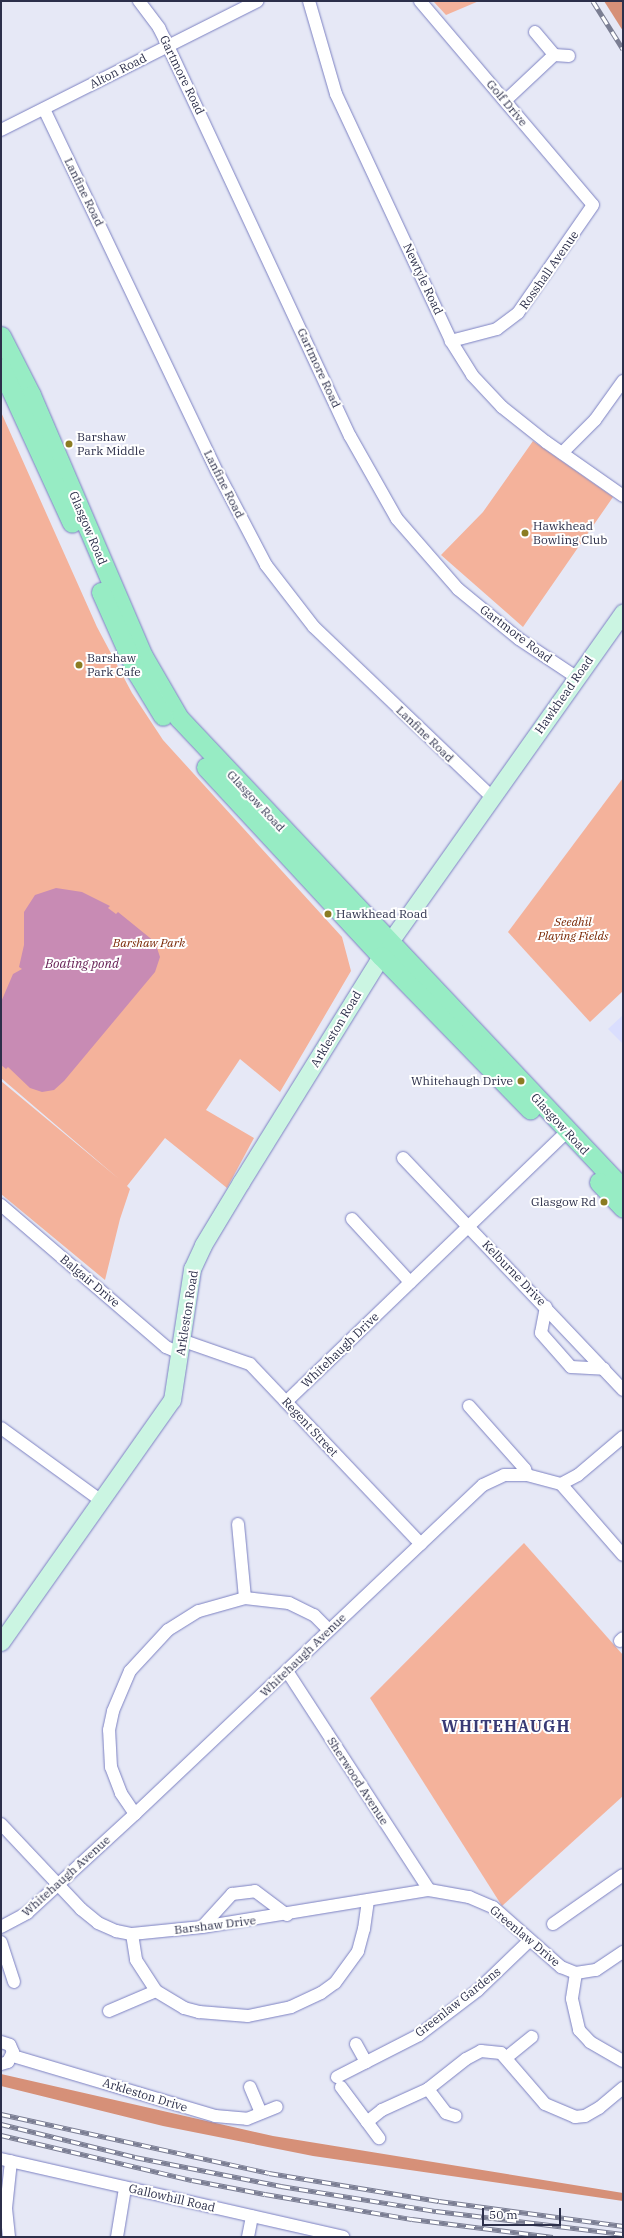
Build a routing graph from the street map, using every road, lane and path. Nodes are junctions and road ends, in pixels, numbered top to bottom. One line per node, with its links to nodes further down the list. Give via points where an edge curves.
1 (139, 1): 6 (street, Gartmore Road, via 159,28)
2 (257, 1): 6 (street, Alton Road)
3 (309, 1): 14 (street, Newtyle Road, via 336,94)
4 (420, 1): 9 (street, Golf Drive)
5 (535, 32): 7 (street)
6 (168, 46): 10 (street, Alton Road); 20 (street, Gartmore Road, via 350,436 397,519 458,589 519,639)
7 (554, 55): 8 (street); 9 (street)
8 (569, 56)
9 (505, 101): 12 (street, Golf Drive)
10 (44, 109): 11 (street, Alton Road); 21 (street, Lanfine Road, via 218,473 266,565 314,627)
11 (1, 130)
12 (594, 205): 14 (street, Rosshall Avenue, via 518,313 497,329)
13 (1, 336): 22 (main road, Glasgow Road, via 31,395 143,656 178,718)
14 (451, 341): 17 (street, Newtyle Road, via 486,393)
15 (1, 368): 22 (main road, Glasgow Road, via 137,673 168,724)
16 (623, 381): 17 (street, via 595,420)
17 (562, 453): 18 (street, Newtyle Road)
18 (623, 496)
19 (623, 612): 20 (street, Hawkhead Road)
20 (576, 678): 21 (street, Hawkhead Road)
21 (492, 797): 22 (street, Hawkhead Road)
22 (385, 950): 23 (main road, Glasgow Road); 32 (street, Arkleston Road, via 204,1245 192,1269)
23 (563, 1136): 25 (main road, Glasgow Road); 27 (main road, Glasgow Road); 29 (street, Whitehaugh Drive)
24 (403, 1158): 29 (street, Kelburne Drive)
25 (623, 1189)
26 (1, 1206): 32 (street, Balgair Drive, via 166,1346)
27 (623, 1208)
28 (352, 1219): 30 (street)
29 (468, 1226): 30 (street, Whitehaugh Drive); 31 (street, Kelburne Drive)
30 (410, 1282): 35 (street, Whitehaugh Drive)
31 (546, 1307): 33 (street, Kelburne Drive); 33 (street, via 541,1334 571,1367)
32 (181, 1346): 35 (street, Regent Street, via 201,1344 250,1364); 41 (street, Arkleston Road, via 172,1400)
33 (604, 1369): 34 (street, Kelburne Drive)
34 (623, 1390)
35 (286, 1402): 43 (street, Regent Street)
36 (470, 1406): 39 (street, via 525,1469)
37 (1, 1428): 41 (street)
38 (623, 1437): 40 (street, via 578,1476)
39 (527, 1475): 40 (street, Whitehaugh Avenue); 43 (street, Whitehaugh Avenue, via 504,1475 483,1485)
40 (561, 1484): 44 (street)
41 (100, 1500): 47 (street, Arkleston Road)
42 (238, 1524): 45 (street)
43 (421, 1544): 46 (street, Whitehaugh Avenue)
44 (623, 1556)
45 (245, 1598): 46 (street, via 289,1603 314,1615); 49 (street, via 199,1611 168,1630 130,1671 113,1711 109,1730 111,1767 121,1793)
46 (328, 1629): 48 (street, Whitehaugh Avenue)
47 (3, 1636)
48 (287, 1671): 49 (street, Whitehaugh Avenue); 53 (street, Sherwood Avenue)
49 (135, 1814): 52 (street, Whitehaugh Avenue)
50 (1, 1824): 52 (street, Barshaw Drive)
51 (623, 1875): 57 (street)
52 (57, 1885): 58 (street, Whitehaugh Avenue, via 27,1913); 60 (street, Barshaw Drive, via 98,1922 116,1931)
53 (429, 1890): 54 (street, Barshaw Drive); 55 (street, Barshaw Drive)
54 (469, 1896): 61 (street, Greenlaw Drive, via 493,1908)
55 (368, 1901): 56 (street, Barshaw Drive); 66 (street, via 358,1951 346,1970 321,1993 292,2007 248,2016 214,2015 184,2008)
56 (287, 1915): 59 (street, Barshaw Drive); 59 (street, via 255,1891 232,1894)
57 (553, 1924)
58 (1, 1927)
59 (202, 1927): 60 (street, Barshaw Drive)
60 (132, 1934): 66 (street, via 136,1960)
61 (530, 1940): 64 (street, Greenlaw Drive, via 561,1967); 74 (street, Greenlaw Gardens, via 478,1990 424,2031)
62 (1, 1942): 65 (street)
63 (623, 1952): 64 (street, via 596,1970)
64 (576, 1973): 73 (street, via 572,1999 579,2030 590,2042)
65 (14, 1982)
66 (156, 1991): 67 (street)
67 (109, 2011)
68 (532, 2036): 72 (street)
69 (1, 2042): 71 (street, via 10,2045)
70 (356, 2044): 74 (street)
71 (12, 2056): 75 (street, via 8,2062); 80 (street, Arkleston Drive, via 215,2116 247,2119)
72 (507, 2057): 77 (street, via 545,2104 575,2117 585,2116 599,2108); 78 (street, via 495,2050 481,2051 466,2059)
73 (623, 2061)
74 (366, 2062): 82 (street, Greenlaw Gardens, via 339,2082)
75 (1, 2064)
76 (250, 2088): 80 (street)
77 (623, 2088)
78 (428, 2089): 81 (street, via 446,2114); 82 (street, via 382,2110)
79 (277, 2107): 80 (street, Arkleston Drive)
80 (261, 2113)
81 (456, 2116)
82 (367, 2122): 83 (street)
83 (379, 2138)
84 (6, 2160): 85 (street, Gallowhill Road); 87 (street)
85 (125, 2188): 86 (street, Gallowhill Road); 88 (street)
86 (252, 2216): 89 (street); 90 (street, Gallowhill Road)
87 (9, 2237)
88 (117, 2237)
89 (248, 2237)
90 (343, 2237)

